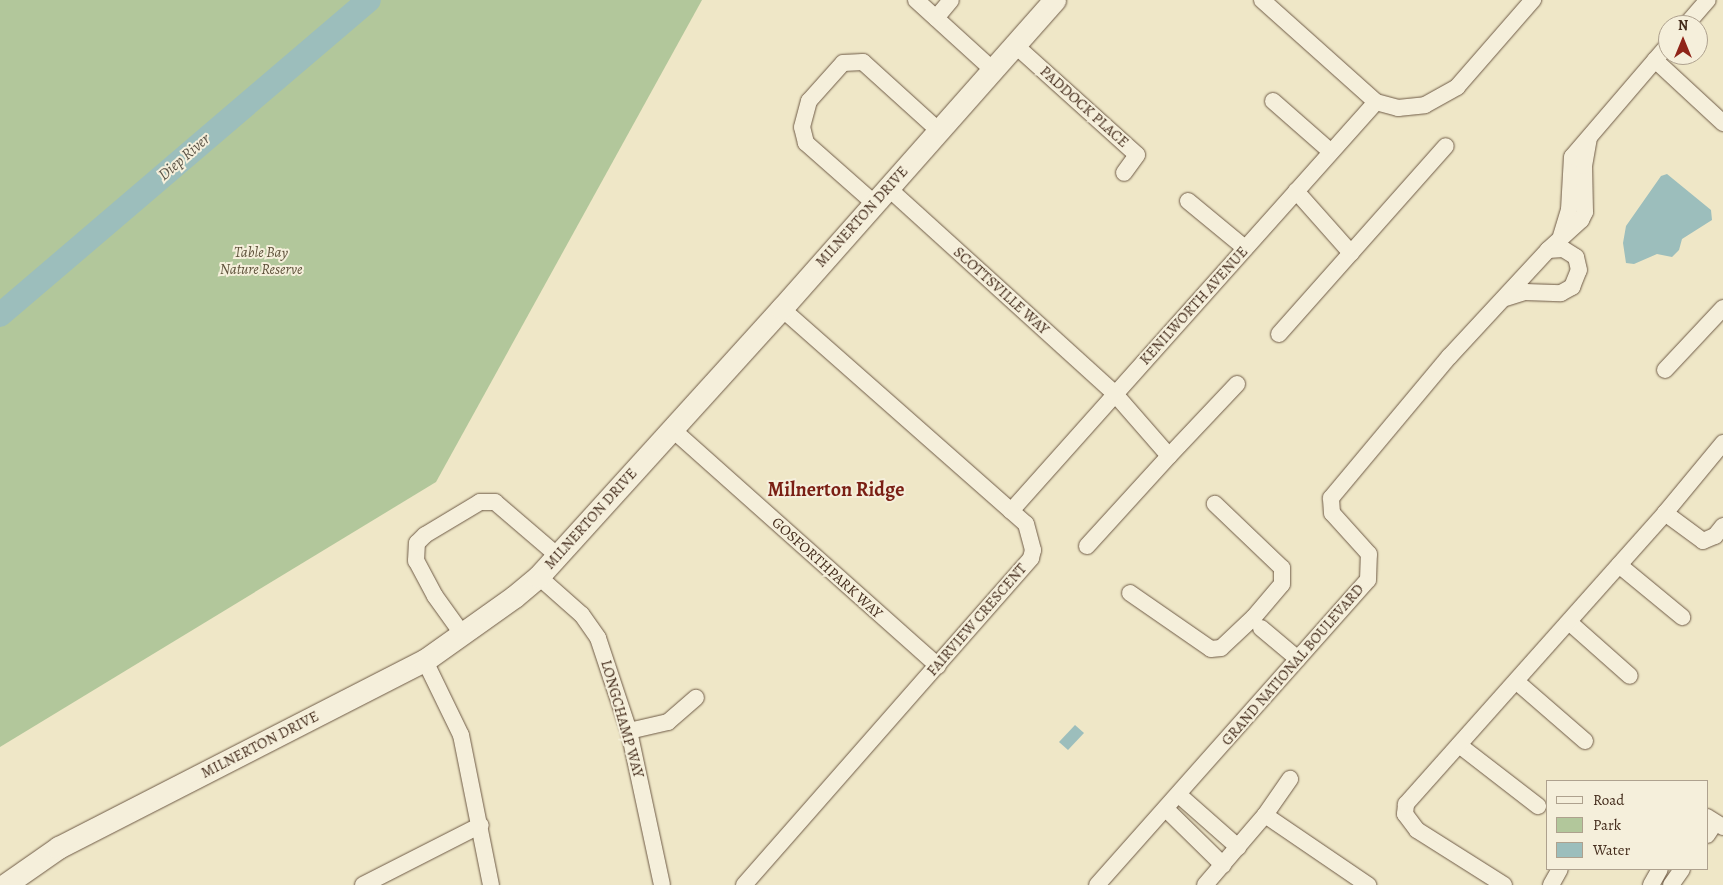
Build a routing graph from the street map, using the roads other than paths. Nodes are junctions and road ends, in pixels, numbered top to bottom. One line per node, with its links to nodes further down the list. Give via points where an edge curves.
1 (916, 0): 8 (street)
2 (951, 0): 8 (street)
3 (1055, 0): 9 (street, MILNERTON DRIVE)
4 (1262, 0): 14 (street)
5 (1533, 0): 14 (street, via 1458,87 1440,99 1425,105 1398,108)
6 (1708, 0): 7 (street)
7 (1695, 15)
8 (936, 18): 12 (street)
9 (1015, 45): 12 (street, MILNERTON DRIVE); 19 (street, PADDOCK PLACE, via 1137,155)
10 (1658, 57): 11 (street)
11 (1655, 60): 15 (street); 24 (street, GRAND NATIONAL BOULEVARD, via 1572,157 1567,219 1560,238)
12 (993, 70): 16 (street, MILNERTON DRIVE)
13 (1274, 101): 18 (street)
14 (1376, 102): 18 (street, KENILWORTH AVENUE)
15 (1723, 123)
16 (939, 131): 21 (street, MILNERTON DRIVE); 21 (street, SCOTTSVILLE WAY, via 863,62 843,63 809,101 802,127 806,143)
17 (1446, 146): 25 (street)
18 (1331, 152): 20 (street, KENILWORTH AVENUE)
19 (1124, 173)
20 (1296, 191): 23 (street, KENILWORTH AVENUE); 25 (street)
21 (880, 195): 28 (street, MILNERTON DRIVE); 32 (street, SCOTTSVILLE WAY)
22 (1188, 201): 23 (street)
23 (1245, 248): 32 (street, KENILWORTH AVENUE)
24 (1548, 250): 26 (street, GRAND NATIONAL BOULEVARD); 26 (street, via 1564,249 1576,257 1579,270 1572,287 1561,293 1524,292)
25 (1351, 253): 29 (street)
26 (1506, 298): 49 (street, GRAND NATIONAL BOULEVARD, via 1449,357 1331,498 1332,513 1369,554 1368,580)
27 (1723, 308): 30 (street)
28 (782, 309): 33 (street, MILNERTON DRIVE); 37 (street, FAIRVIEW CRESCENT)
29 (1279, 334)
30 (1665, 370)
31 (1237, 384): 35 (street)
32 (1115, 394): 35 (street, SCOTTSVILLE WAY); 37 (street, KENILWORTH AVENUE)
33 (672, 429): 41 (street, MILNERTON DRIVE); 51 (street, GOSFORTHPARK WAY)
34 (1723, 443): 38 (street)
35 (1170, 456): 40 (street)
36 (1215, 504): 44 (street, via 1282,568 1282,584 1254,617 1222,648 1212,649)
37 (1012, 510): 51 (street, FAIRVIEW CRESCENT, via 1030,531 1031,558)
38 (1665, 513): 39 (street, via 1703,541 1715,536); 42 (street)
39 (1723, 526)
40 (1087, 546)
41 (558, 556): 43 (street, MILNERTON DRIVE); 48 (street, via 495,502 480,502 425,535 417,544 416,561 435,596)
42 (1619, 565): 45 (street); 46 (street)
43 (539, 577): 48 (street, MILNERTON DRIVE); 55 (street, LONGCHAMP WAY, via 594,630 614,680)
44 (1130, 593)
45 (1682, 617)
46 (1569, 622): 52 (street); 53 (street)
47 (1261, 628): 49 (street)
48 (463, 635): 50 (street, MILNERTON DRIVE)
49 (1298, 659): 59 (street, GRAND NATIONAL BOULEVARD)
50 (425, 661): 63 (street, via 461,735); 69 (street, MILNERTON DRIVE, via 59,848)
51 (938, 666): 73 (street, FAIRVIEW CRESCENT)
52 (1630, 676)
53 (1517, 682): 56 (street); 57 (street)
54 (696, 698): 55 (street, via 668,722)
55 (628, 731): 72 (street, LONGCHAMP WAY)
56 (1585, 741)
57 (1459, 745): 60 (street); 77 (street, via 1410,796 1405,814 1418,830)
58 (1290, 779): 62 (street)
59 (1179, 795): 61 (street, GRAND NATIONAL BOULEVARD); 64 (street)
60 (1538, 806)
61 (1166, 809): 65 (street); 74 (street, GRAND NATIONAL BOULEVARD)
62 (1265, 815): 64 (street); 76 (street)
63 (481, 825): 70 (street); 71 (street)
64 (1238, 847): 65 (street)
65 (1223, 865): 75 (street)
66 (1559, 870): 78 (street)
67 (1659, 870): 79 (street)
68 (1681, 870): 80 (street)
69 (6, 885)
70 (363, 885)
71 (491, 885)
72 (662, 885)
73 (744, 885)
74 (1097, 885)
75 (1205, 885)
76 (1368, 885)
77 (1504, 885)
78 (1551, 885)
79 (1651, 885)
80 (1671, 885)

